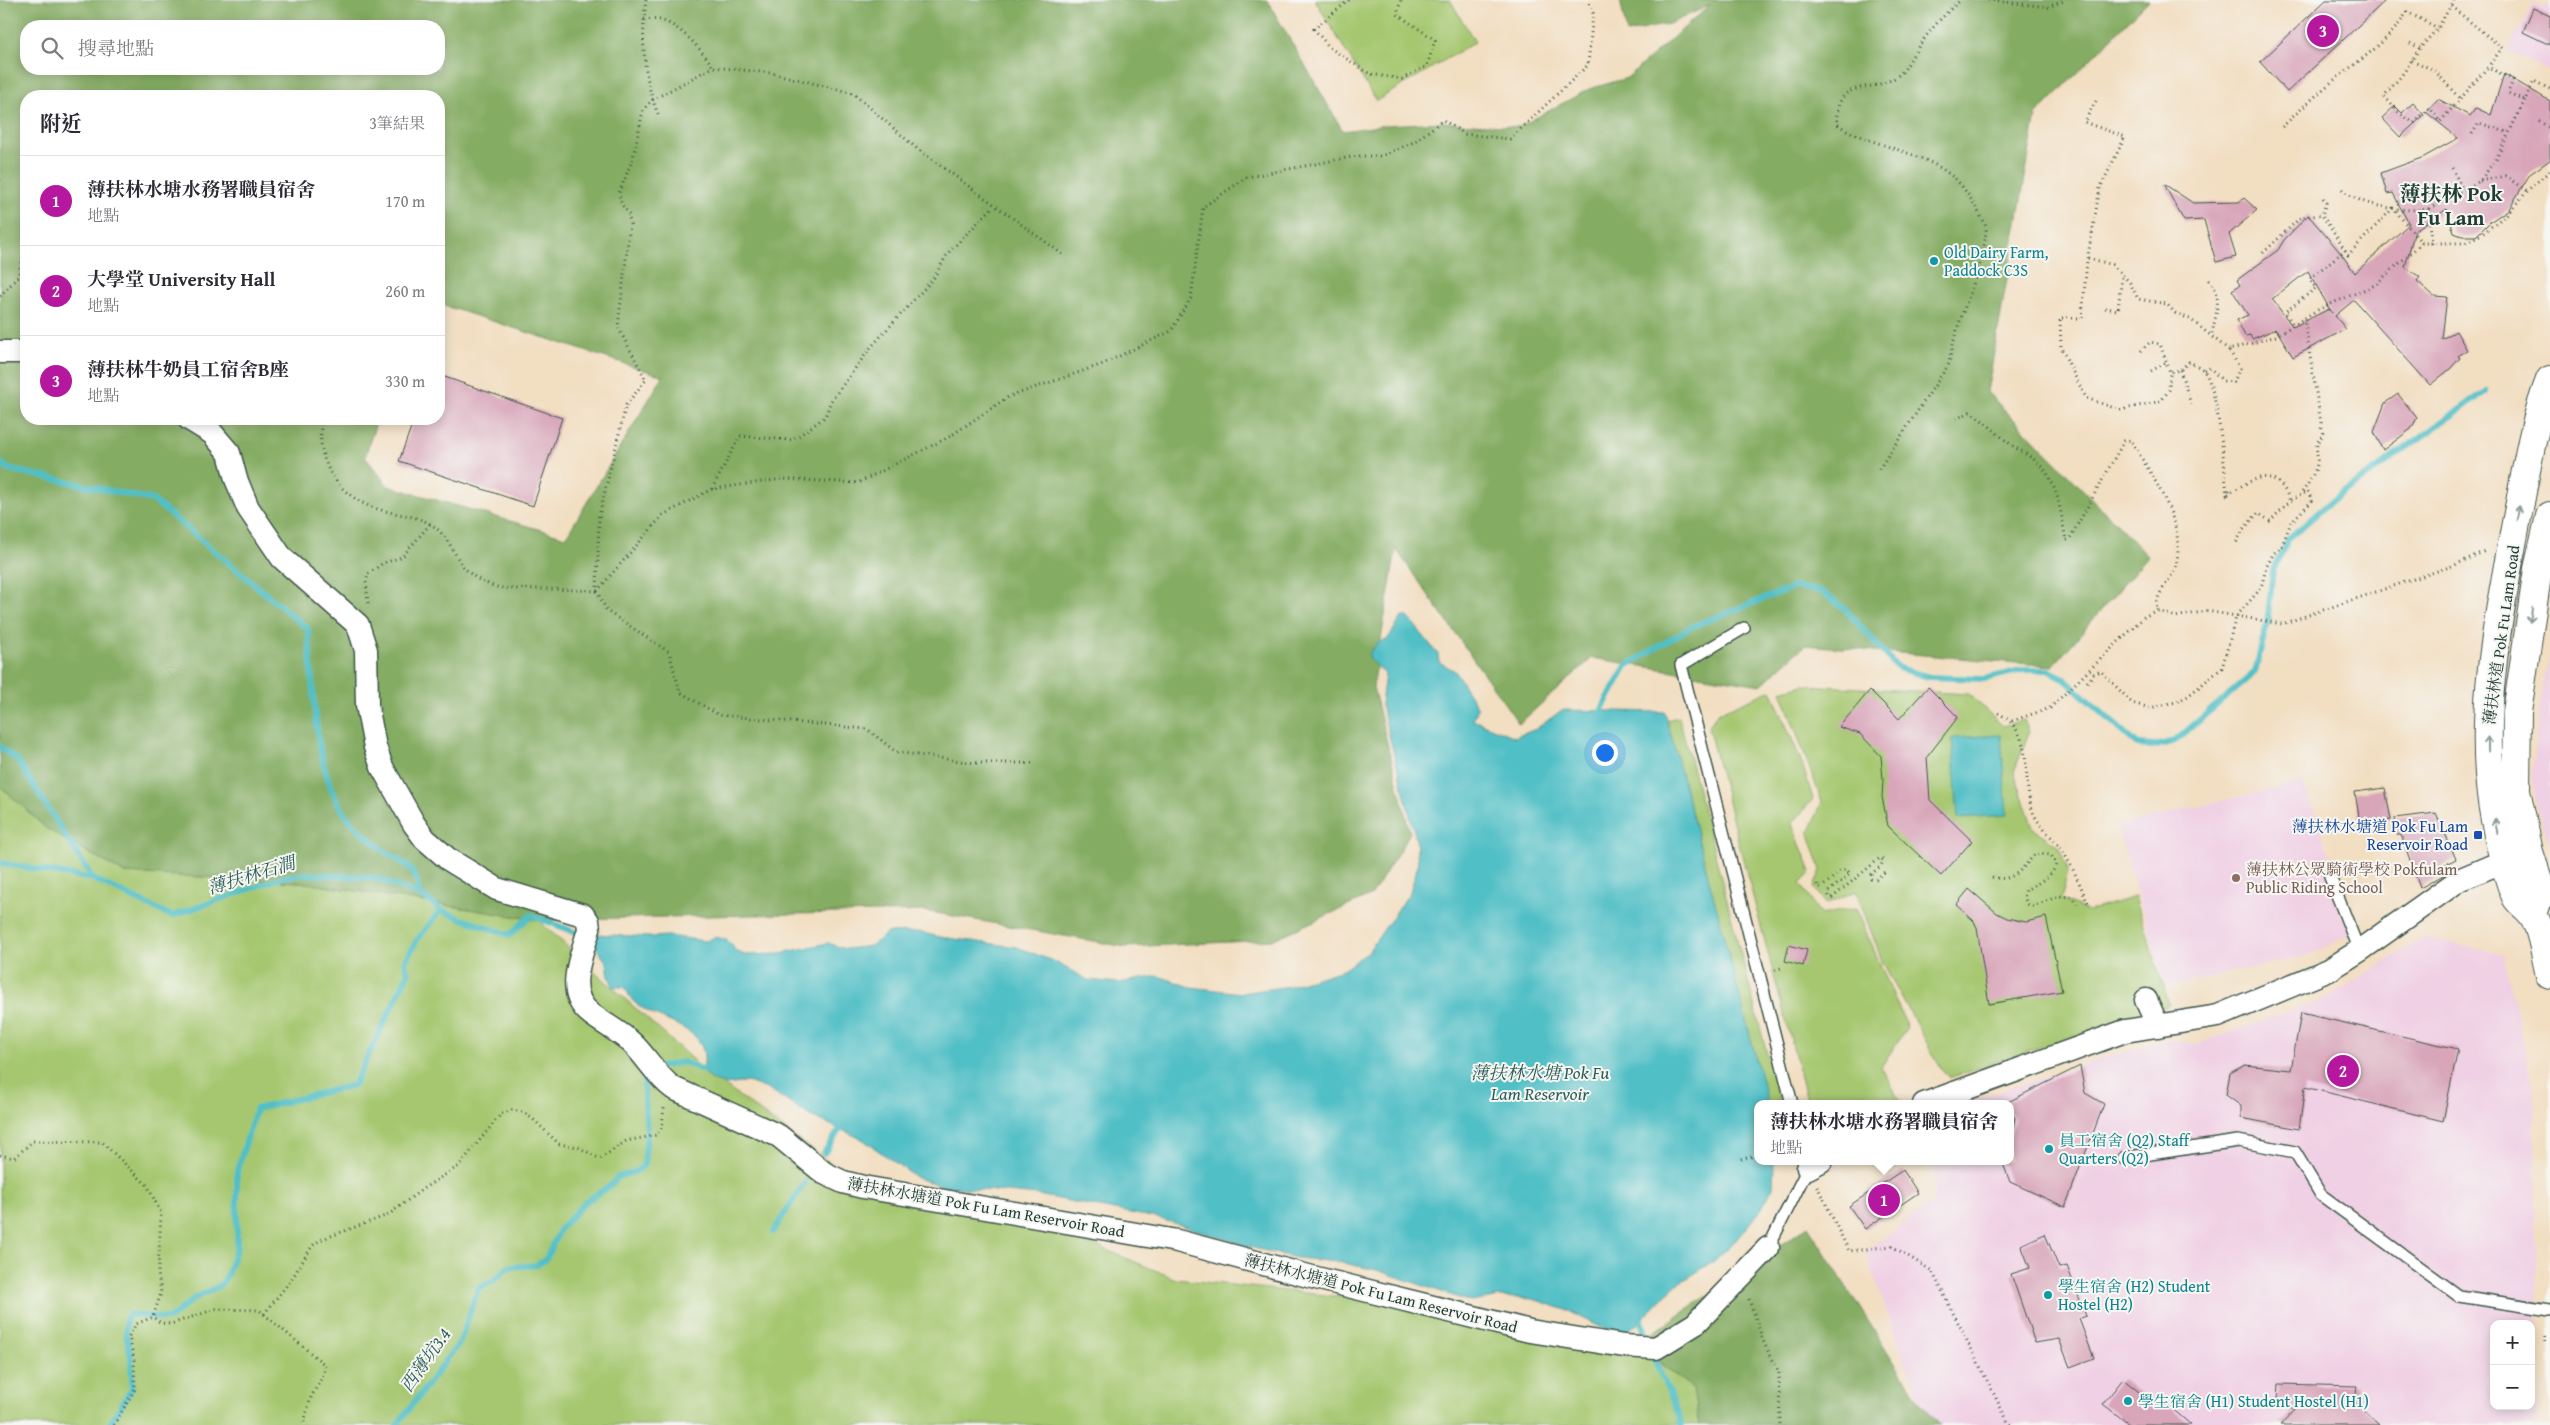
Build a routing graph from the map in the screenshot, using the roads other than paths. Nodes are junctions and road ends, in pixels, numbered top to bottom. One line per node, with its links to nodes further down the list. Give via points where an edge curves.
1 (0, 352): 2 (street)
2 (20, 352)
3 (2550, 380): 7 (main road, 薄扶林道 Pok Fu Lam Road, one-way to 3, via 2490,792 2487,722 2510,555 2533,430)
4 (199, 425): 18 (street, 薄扶林水塘道 Pok Fu Lam Reservoir Road, via 212,433 229,453 248,508 282,558 358,625 366,650 367,704 375,747 382,767 425,839 448,859 497,889 583,915 589,929 576,976 576,989 589,1012 631,1042 668,1084 779,1136 824,1173 862,1188 1177,1241 1530,1331 1635,1347 1656,1348 1695,1324)
5 (2550, 516): 7 (main road, 薄扶林道 Pok Fu Lam Road, one-way to 7, via 2538,569 2517,712)
6 (1744, 628): 14 (lane, via 1681,665)
7 (2516, 856): 9 (main road, 薄扶林道 Pok Fu Lam Road, via 2541,889); 10 (street, via 2459,880)
8 (2330, 877): 10 (lane)
9 (2540, 920): 11 (main road, 薄扶林道 Pok Fu Lam Road)
10 (2359, 951): 13 (street, via 2329,970 2218,1016)
11 (2550, 975)
12 (2146, 1000): 13 (street)
13 (2158, 1026): 15 (street, via 2125,1031)
14 (1791, 1100)
15 (1935, 1100)
16 (2123, 1158): 19 (lane, via 2238,1141 2295,1152 2321,1195 2459,1296)
17 (1811, 1165): 18 (lane, 薄扶林水塘道 Pok Fu Lam Reservoir Road)
18 (1760, 1256)
19 (2550, 1310)

